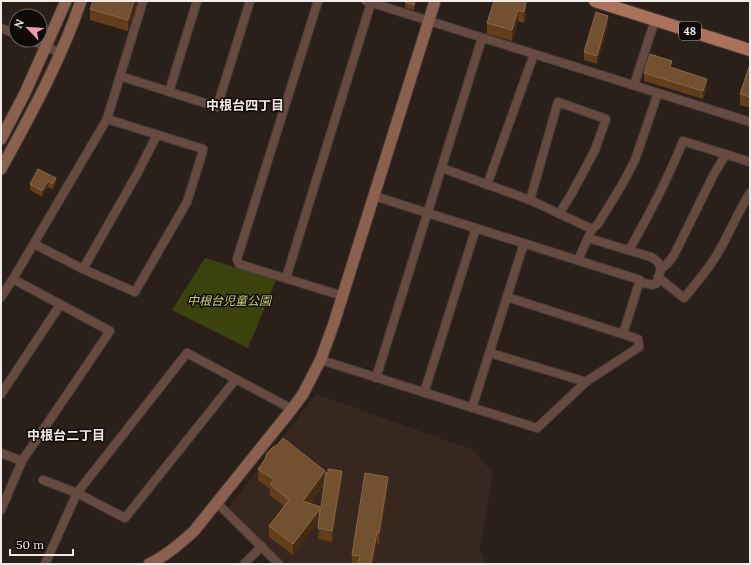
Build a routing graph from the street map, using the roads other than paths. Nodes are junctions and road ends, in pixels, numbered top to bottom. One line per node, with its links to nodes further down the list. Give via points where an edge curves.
1 (66, 1): 13 (street)
2 (81, 1): 17 (street)
3 (143, 1): 19 (street)
4 (198, 1): 21 (street)
5 (250, 1): 21 (street, via 217,107)
6 (318, 1): 47 (street, via 237,259 239,264)
7 (435, 1): 11 (street)
8 (594, 1): 10 (main road, 48)
9 (369, 2): 11 (street); 47 (street)
10 (654, 20): 16 (main road, 48); 20 (street)
11 (429, 21): 12 (street); 33 (street)
12 (482, 38): 18 (street); 29 (street)
13 (48, 42)
14 (46, 48): 26 (street)
15 (48, 48): 17 (street)
16 (750, 50)
17 (61, 53): 30 (street)
18 (534, 54): 20 (street); 31 (street)
19 (120, 76): 21 (street); 23 (street)
20 (634, 85): 22 (street)
21 (169, 92)
22 (658, 93): 24 (street); 38 (street, via 635,160 598,224)
23 (107, 119): 25 (street); 41 (street)
24 (750, 122)
25 (157, 135): 44 (street); 44 (street, via 203,149 187,202 135,292)
26 (1, 139)
27 (726, 154): 28 (street); 42 (street, via 683,141 653,208); 45 (street, via 674,255)
28 (750, 162)
29 (442, 168): 31 (street); 35 (street)
30 (1, 169)
31 (486, 185): 34 (street)
32 (750, 193): 46 (street, via 720,250 684,298)
33 (374, 196): 35 (street); 50 (street)
34 (530, 200): 36 (street); 36 (street, via 558,102 606,119 595,150)
35 (428, 213): 37 (street); 57 (street)
36 (559, 214): 38 (street)
37 (476, 228): 40 (street); 60 (street)
38 (592, 229): 39 (street)
39 (588, 238): 42 (street); 43 (street)
40 (524, 243): 43 (street); 52 (street)
41 (34, 244): 44 (street); 48 (street)
42 (629, 250): 45 (street, via 652,257 658,261)
43 (578, 260): 49 (street, via 640,280)
44 (83, 269)
45 (661, 269): 46 (street)
46 (658, 277): 49 (street, via 653,285)
47 (286, 278): 50 (street)
48 (13, 280): 51 (street); 53 (street)
49 (639, 282): 54 (street)
50 (343, 296): 56 (street)
51 (1, 297)
52 (507, 297): 54 (street); 55 (street)
53 (60, 305): 61 (street); 65 (street, via 110,331)
54 (623, 334): 59 (street, via 638,339 639,347)
55 (490, 353): 59 (street); 62 (street)
56 (321, 360): 57 (street); 63 (street)
57 (376, 378): 60 (street)
58 (236, 379): 63 (street); 67 (street, via 125,518); 67 (street, via 187,353)
59 (586, 382): 62 (street, via 536,428)
60 (424, 393): 62 (street)
61 (1, 394)
62 (472, 408)
63 (292, 409): 68 (street)
64 (1, 453): 65 (street)
65 (22, 461): 69 (street)
66 (43, 480): 67 (street)
67 (77, 493): 71 (street)
68 (217, 502): 70 (street); 72 (street, via 194,531 170,552)
69 (2, 507)
70 (262, 546): 73 (street); 74 (street)
71 (45, 564)
72 (149, 564)
73 (244, 564)
74 (279, 564)

